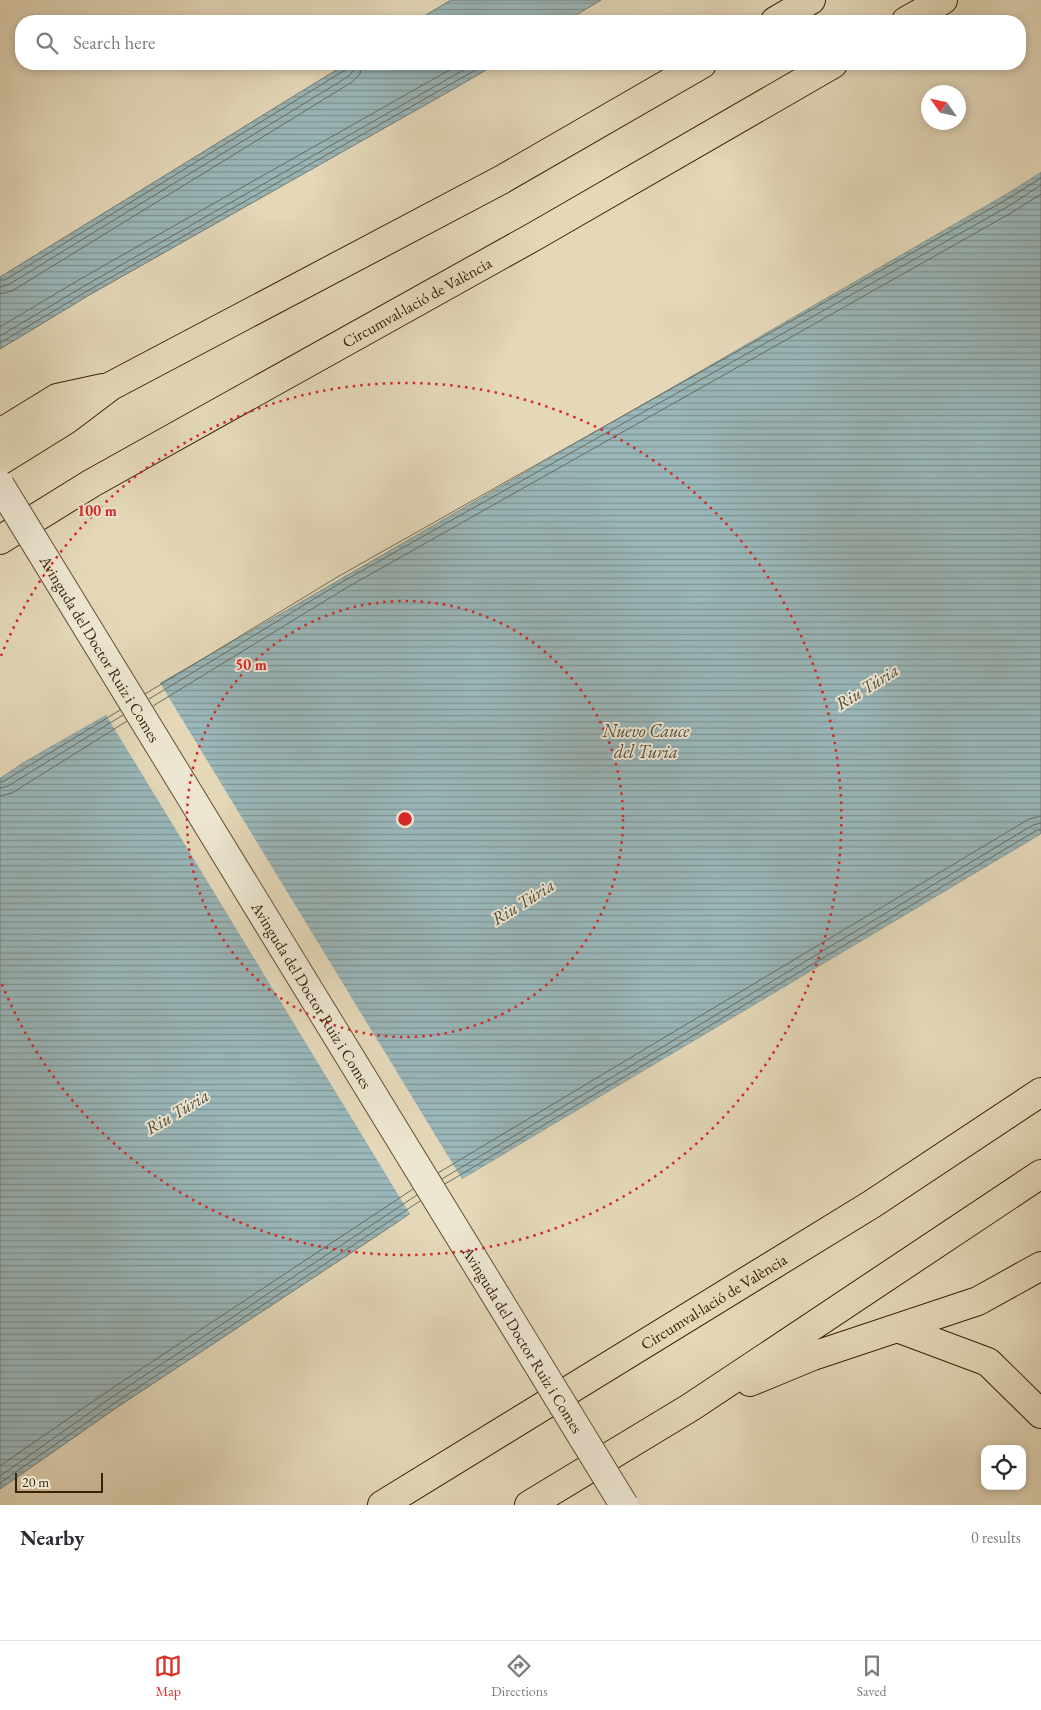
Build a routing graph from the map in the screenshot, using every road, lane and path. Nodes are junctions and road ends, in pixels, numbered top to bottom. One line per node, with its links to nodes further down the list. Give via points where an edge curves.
1 (811, 0): 3 (highway)
2 (943, 0): 4 (highway)
3 (785, 15)
4 (917, 15)
5 (692, 70): 7 (highway, via 501,180)
6 (822, 70): 11 (highway, Circumval·lació de València, via 535,236 92,483)
7 (111, 386): 8 (highway, via 57,398); 9 (highway, via 66,420)
8 (0, 433)
9 (0, 461)
10 (0, 485): 20 (street, Avinguda del Doctor Ruiz i Comes, bridge)
11 (0, 540)
12 (1041, 1092): 18 (highway, Circumval·lació de València, via 872,1204)
13 (1041, 1174): 16 (highway)
14 (1041, 1266): 15 (highway, via 978,1301)
15 (896, 1328): 16 (highway, via 813,1356); 17 (highway, via 988,1362)
16 (691, 1407): 19 (highway)
17 (1041, 1414)
18 (382, 1505)
19 (529, 1505)
20 (624, 1505)

